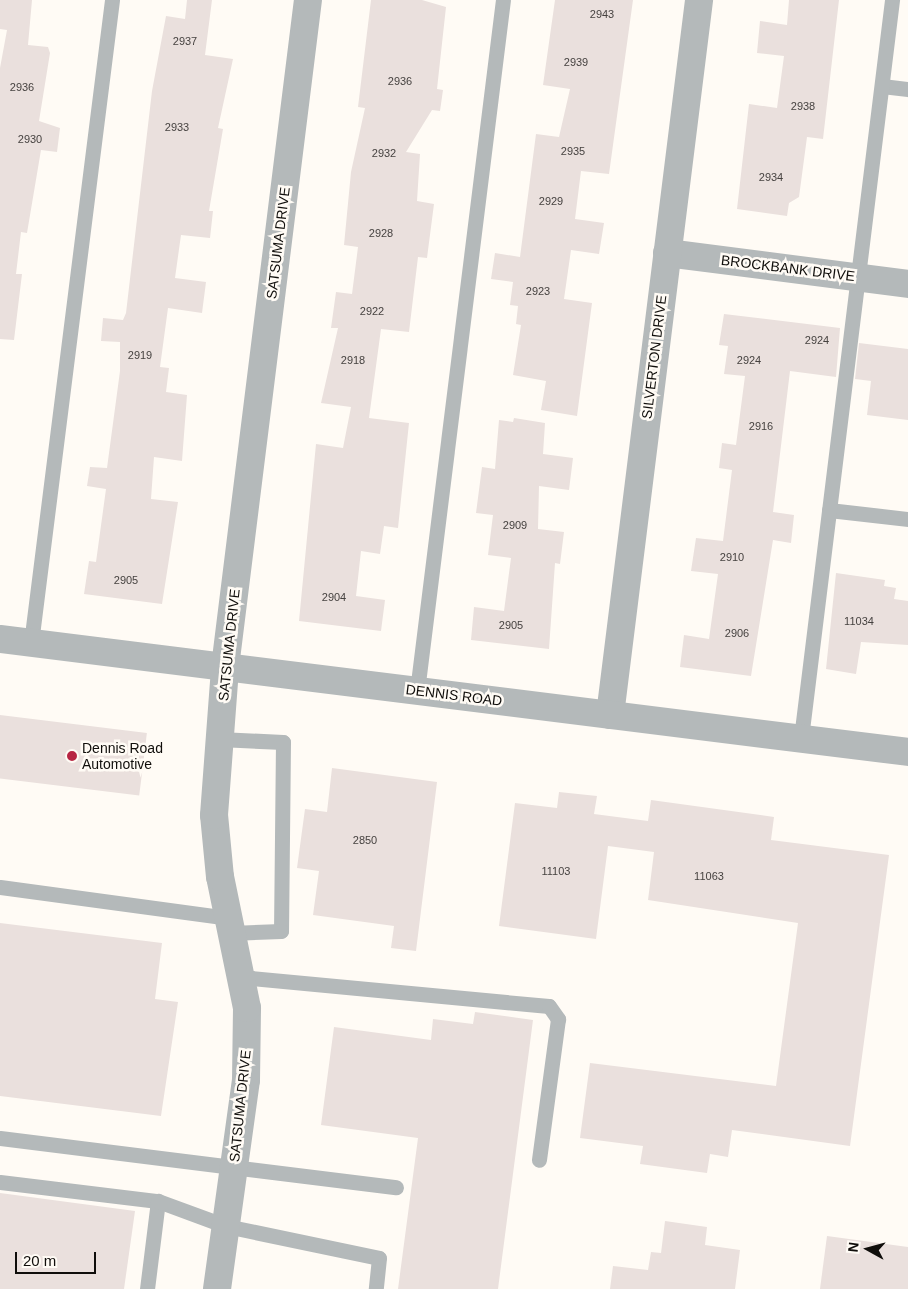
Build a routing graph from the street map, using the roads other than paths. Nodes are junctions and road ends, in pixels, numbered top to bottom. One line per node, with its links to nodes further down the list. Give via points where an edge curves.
1 (112, 0): 14 (lane)
2 (308, 0): 15 (street, SATSUMA DRIVE)
3 (503, 0): 16 (lane)
4 (699, 0): 8 (street, SILVERTON DRIVE)
5 (892, 0): 6 (lane)
6 (882, 86): 7 (lane); 9 (lane)
7 (908, 89)
8 (668, 253): 9 (street, BROCKBANK DRIVE); 17 (street, SILVERTON DRIVE)
9 (858, 277): 10 (street, BROCKBANK DRIVE); 11 (lane)
10 (908, 284)
11 (829, 510): 12 (lane); 18 (lane)
12 (908, 519)
13 (0, 639): 14 (street, DENNIS ROAD)
14 (31, 643): 15 (street, DENNIS ROAD)
15 (225, 667): 16 (street, DENNIS ROAD); 19 (street, SATSUMA DRIVE)
16 (417, 691): 17 (street, DENNIS ROAD)
17 (610, 715): 18 (street, DENNIS ROAD)
18 (801, 738): 20 (street, DENNIS ROAD)
19 (219, 739): 22 (street, SATSUMA DRIVE, via 214,815); 22 (lane, via 283,742 281,931)
20 (908, 752)
21 (0, 887): 22 (lane)
22 (230, 926): 23 (street, SATSUMA DRIVE)
23 (240, 977): 25 (lane, via 549,1006 558,1018); 26 (street, SATSUMA DRIVE, via 247,1008 246,1080)
24 (0, 1138): 26 (lane)
25 (538, 1160)
26 (234, 1165): 28 (lane); 30 (street, SATSUMA DRIVE)
27 (0, 1182): 29 (lane)
28 (396, 1187)
29 (158, 1201): 30 (lane); 31 (lane)
30 (226, 1226): 32 (street, SATSUMA DRIVE); 33 (lane, via 379,1258)
31 (147, 1289)
32 (217, 1289)
33 (376, 1289)

